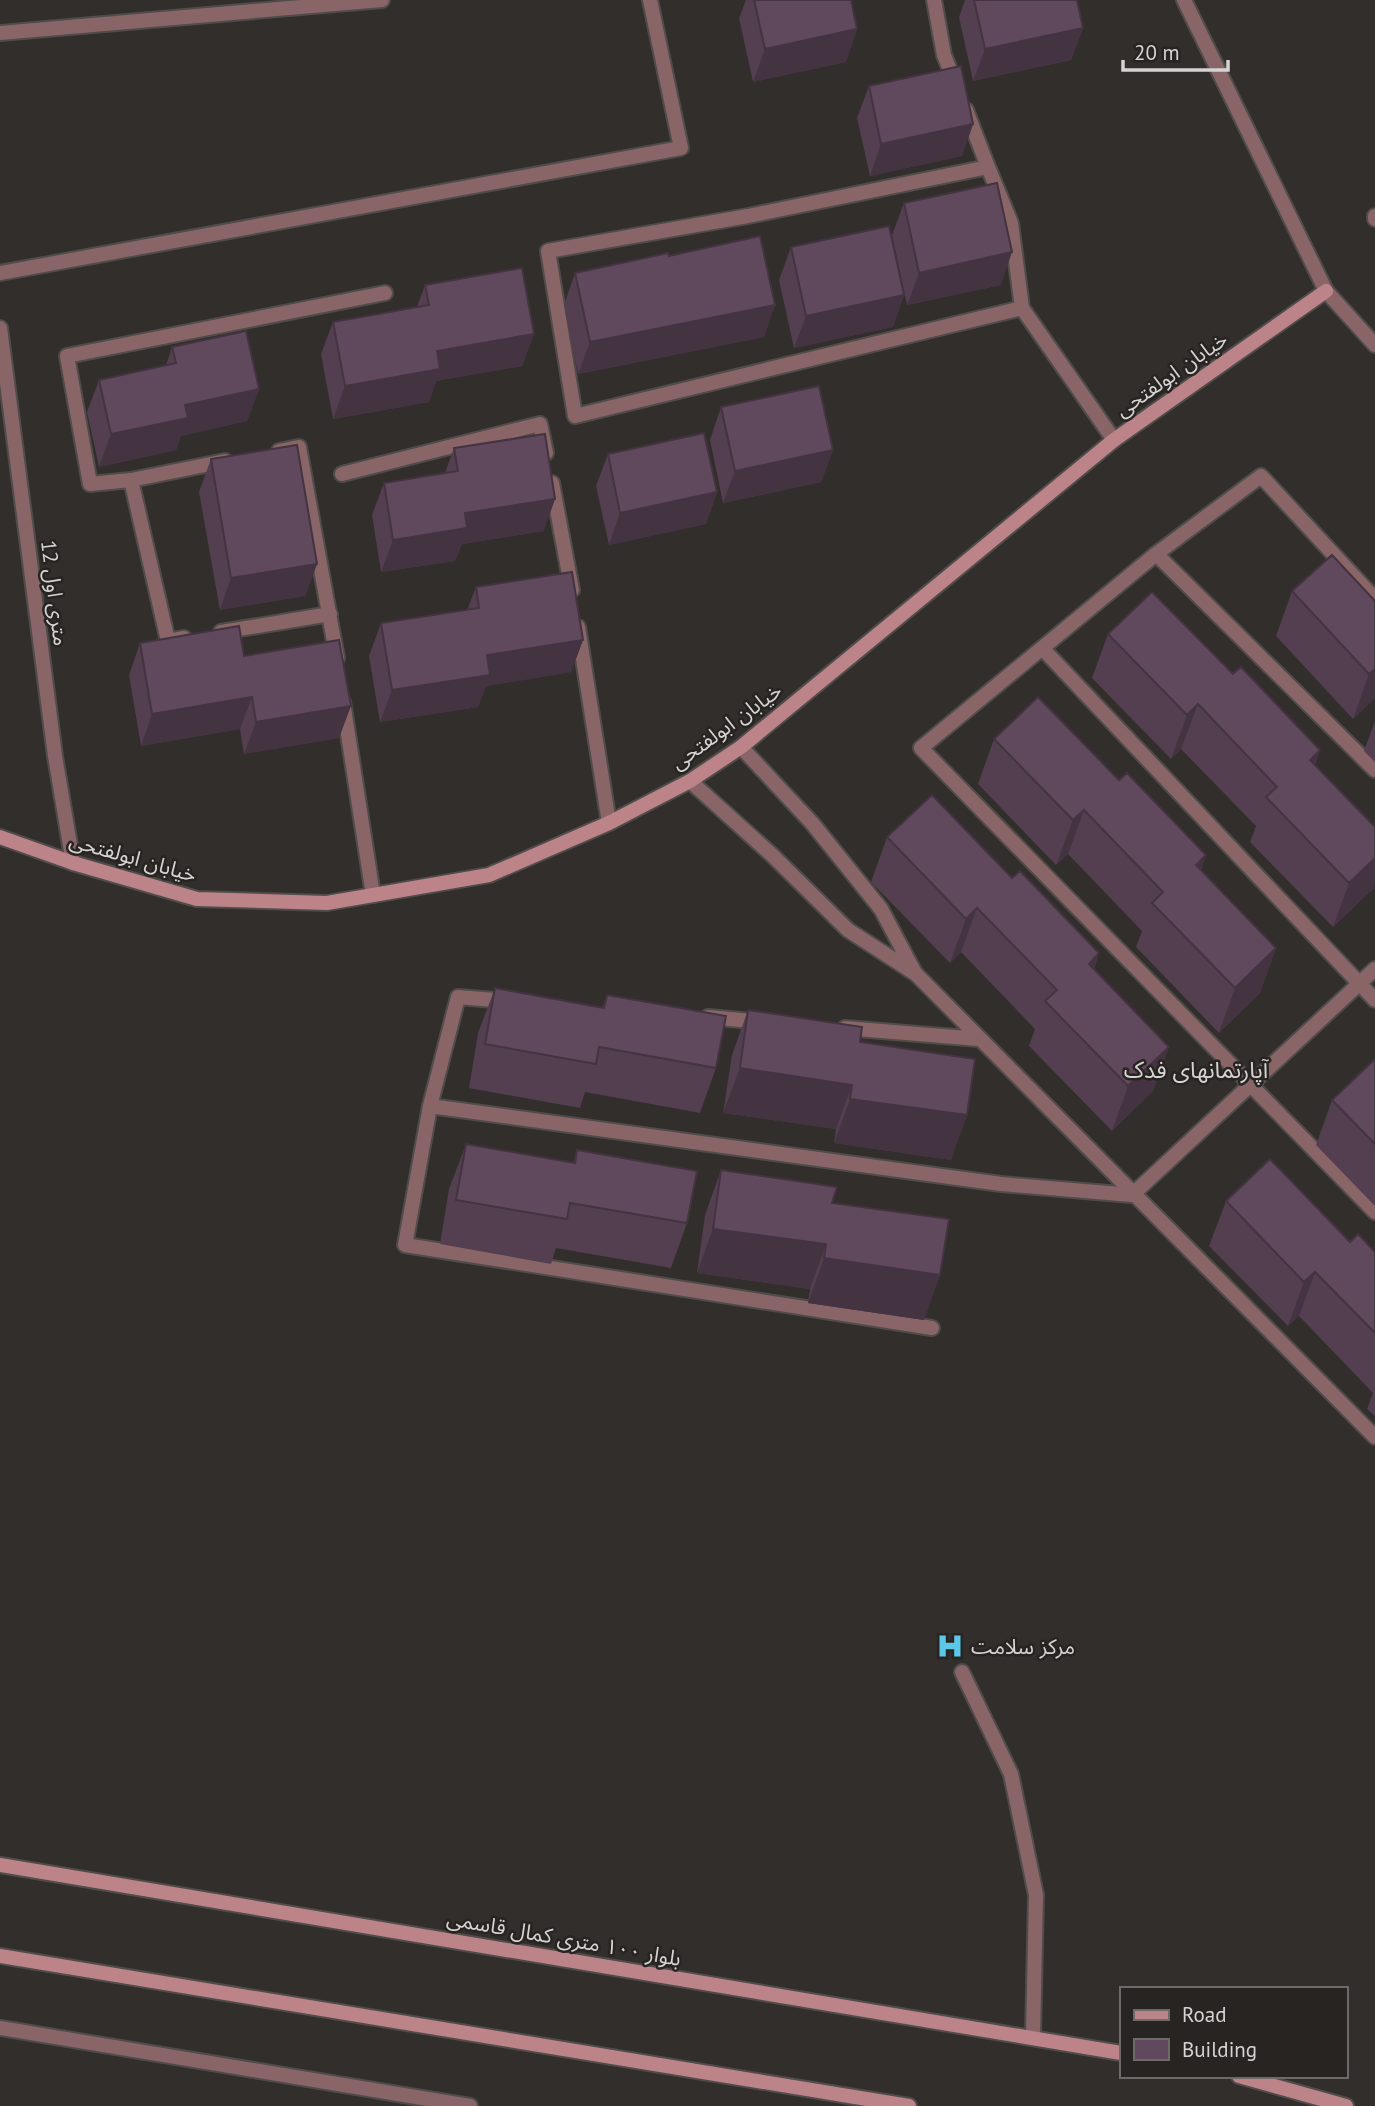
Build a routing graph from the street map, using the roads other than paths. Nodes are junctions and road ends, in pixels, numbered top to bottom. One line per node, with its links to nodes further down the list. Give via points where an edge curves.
1 (382, 0): 5 (street)
2 (650, 0): 7 (street, via 681,148)
3 (934, 0): 6 (street, via 944,55)
4 (1184, 0): 8 (street)
5 (0, 33)
6 (988, 167): 10 (street, via 1011,223); 10 (street, via 548,251 575,416)
7 (0, 273)
8 (1326, 291): 12 (street); 13 (main road, خیابان ابولفتحی)
9 (385, 293): 17 (street, via 67,356 90,484)
10 (1022, 308): 13 (street)
11 (0, 328): 27 (street, 12 متری اول)
12 (1375, 345)
13 (1114, 440): 22 (main road, خیابان ابولفتحی)
14 (260, 454): 20 (street, via 299,447)
15 (234, 460): 17 (street)
16 (342, 474): 25 (street, via 540,424)
17 (131, 480): 20 (street, via 168,641)
18 (1156, 554): 19 (street, via 1261,476); 21 (street); 23 (street)
19 (1375, 599)
20 (330, 614): 28 (street)
21 (1043, 649): 31 (street); 38 (street, via 921,748)
22 (741, 747): 24 (main road, خیابان ابولفتحی); 30 (street, via 812,823 881,909)
23 (1375, 770)
24 (690, 781): 25 (main road, خیابان ابولفتحی); 30 (street, via 848,930)
25 (609, 823): 28 (main road, خیابان ابولفتحی, via 489,875)
26 (0, 837): 27 (main road, خیابان ابولفتحی)
27 (73, 863): 28 (main road, خیابان ابولفتحی, via 197,899 327,903)
28 (373, 895)
29 (1375, 969): 31 (street)
30 (916, 974): 37 (street)
31 (1360, 983): 32 (street); 38 (street)
32 (1375, 1000)
33 (526, 1003): 39 (street, via 458,998)
34 (691, 1016): 35 (street)
35 (773, 1023)
36 (828, 1027): 37 (street)
37 (979, 1039): 40 (street)
38 (1251, 1082): 40 (street); 41 (street)
39 (430, 1106): 40 (street, via 1001,1184); 42 (street, via 405,1245)
40 (1132, 1195): 43 (street)
41 (1375, 1212)
42 (932, 1328)
43 (1375, 1437)
44 (962, 1672): 48 (street, via 1011,1774 1036,1895)
45 (0, 1865): 48 (main road, بلوار ۱۰۰ متری کمال قاسمی)
46 (0, 1956): 52 (main road)
47 (0, 2028): 51 (street)
48 (1033, 2038): 49 (main road, بلوار ۱۰۰ متری کمال قاسمی)
49 (1120, 2053)
50 (1246, 2078): 53 (main road)
51 (470, 2106)
52 (909, 2106)
53 (1346, 2106)

